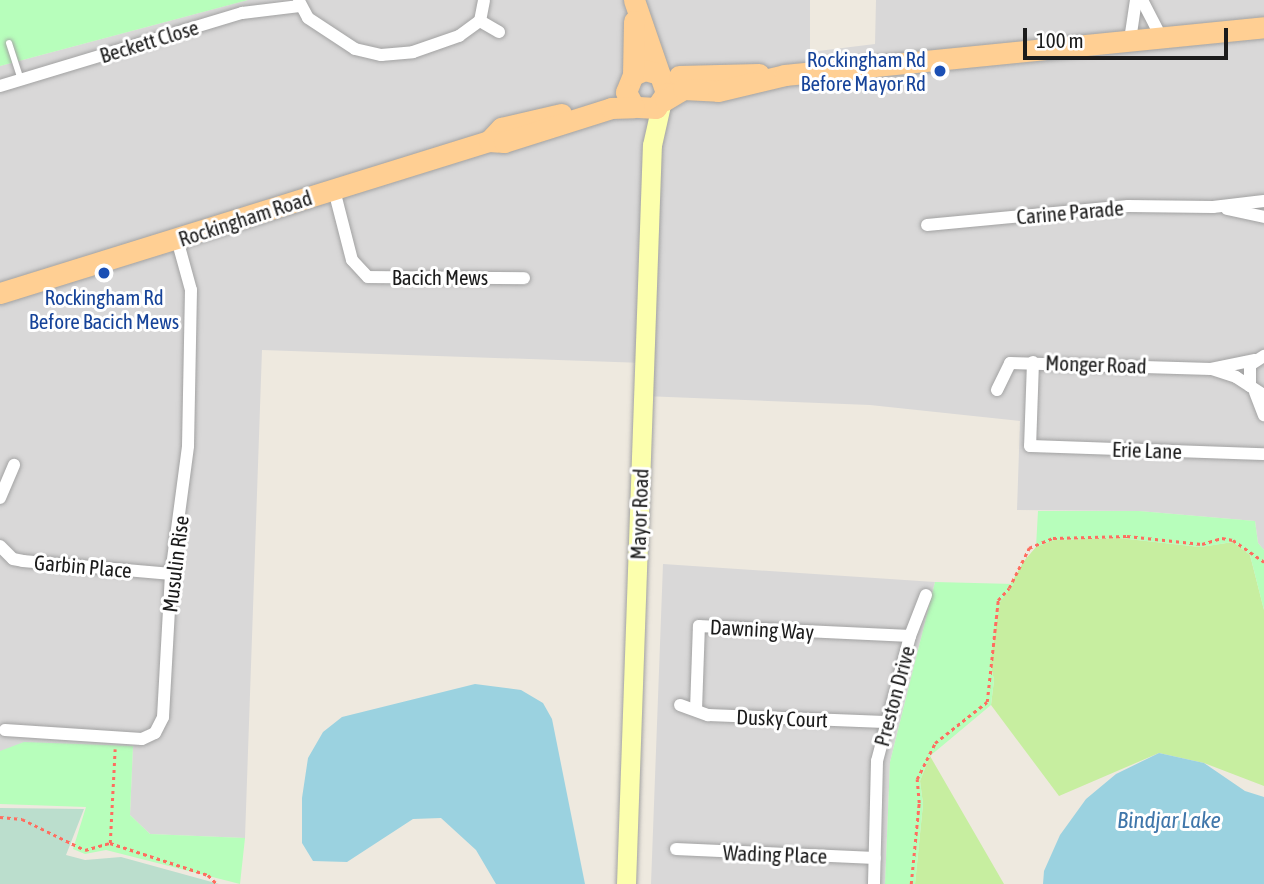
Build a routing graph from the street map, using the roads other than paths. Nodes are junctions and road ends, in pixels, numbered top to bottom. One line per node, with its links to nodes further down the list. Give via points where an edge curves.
1 (484, 0): 6 (street)
2 (633, 0): 12 (main road); 15 (main road)
3 (1136, 0): 10 (street)
4 (1142, 0): 9 (street)
5 (300, 3): 6 (street, Beckett Close, via 308,19 355,49 381,55 413,52 459,36); 14 (street, Beckett Close, via 242,13)
6 (480, 21): 8 (street)
7 (1264, 27): 9 (main road)
8 (499, 32)
9 (1161, 37): 10 (main road)
10 (1130, 40): 13 (main road)
11 (9, 43): 14 (lane)
12 (661, 75): 13 (main road); 15 (main road, via 645,70); 17 (main road)
13 (785, 75): 17 (main road, via 718,91 683,89)
14 (22, 80): 16 (street, Beckett Close)
15 (629, 80): 18 (main road); 19 (main road, Rockingham Road, via 552,117 501,128)
16 (0, 86)
17 (663, 103): 18 (main road, Rockingham Road); 20 (main road, Mayor Road)
18 (637, 108): 19 (main road, Rockingham Road, via 611,108 504,142); 20 (main road, Mayor Road)
19 (489, 141): 21 (main road, Rockingham Road)
20 (652, 145): 48 (main road, Mayor Road)
21 (334, 190): 26 (main road, Rockingham Road); 27 (street, Bacich Mews, via 352,260 368,277)
22 (1264, 201): 23 (street, Carine Parade)
23 (1213, 207): 24 (street, Carine Parade); 25 (street, Carine Parade, via 1128,206)
24 (1264, 217)
25 (927, 225)
26 (177, 239): 28 (main road, Rockingham Road); 39 (street, Musulin Rise, via 191,290 189,407 186,483)
27 (524, 278)
28 (0, 293)
29 (1261, 355): 31 (street, Monger Road); 33 (street, via 1247,372)
30 (1033, 362): 31 (street, Monger Road); 32 (street, Monger Road, via 1010,363); 35 (street, Erie Lane, via 1030,446)
31 (1211, 369): 33 (street, Monger Road)
32 (997, 390)
33 (1256, 391): 34 (street)
34 (1264, 415)
35 (1264, 454)
36 (14, 465): 37 (street)
37 (0, 498)
38 (0, 546): 39 (street, Garbin Place, via 13,559 23,561)
39 (171, 574): 45 (street, Musulin Rise, via 163,718 155,733 142,739)
40 (926, 595): 41 (street, Preston Drive)
41 (910, 636): 43 (street, Dawning Way, via 699,626); 44 (street, Preston Drive, via 904,670)
42 (680, 705): 43 (street, Dusky Court)
43 (696, 710): 44 (street, Dusky Court, via 708,715)
44 (885, 722): 47 (street, Preston Drive, via 877,761)
45 (2, 730)
46 (676, 849): 47 (street, Wading Place)
47 (874, 858): 49 (street, Preston Drive)
48 (626, 884)
49 (873, 884)

